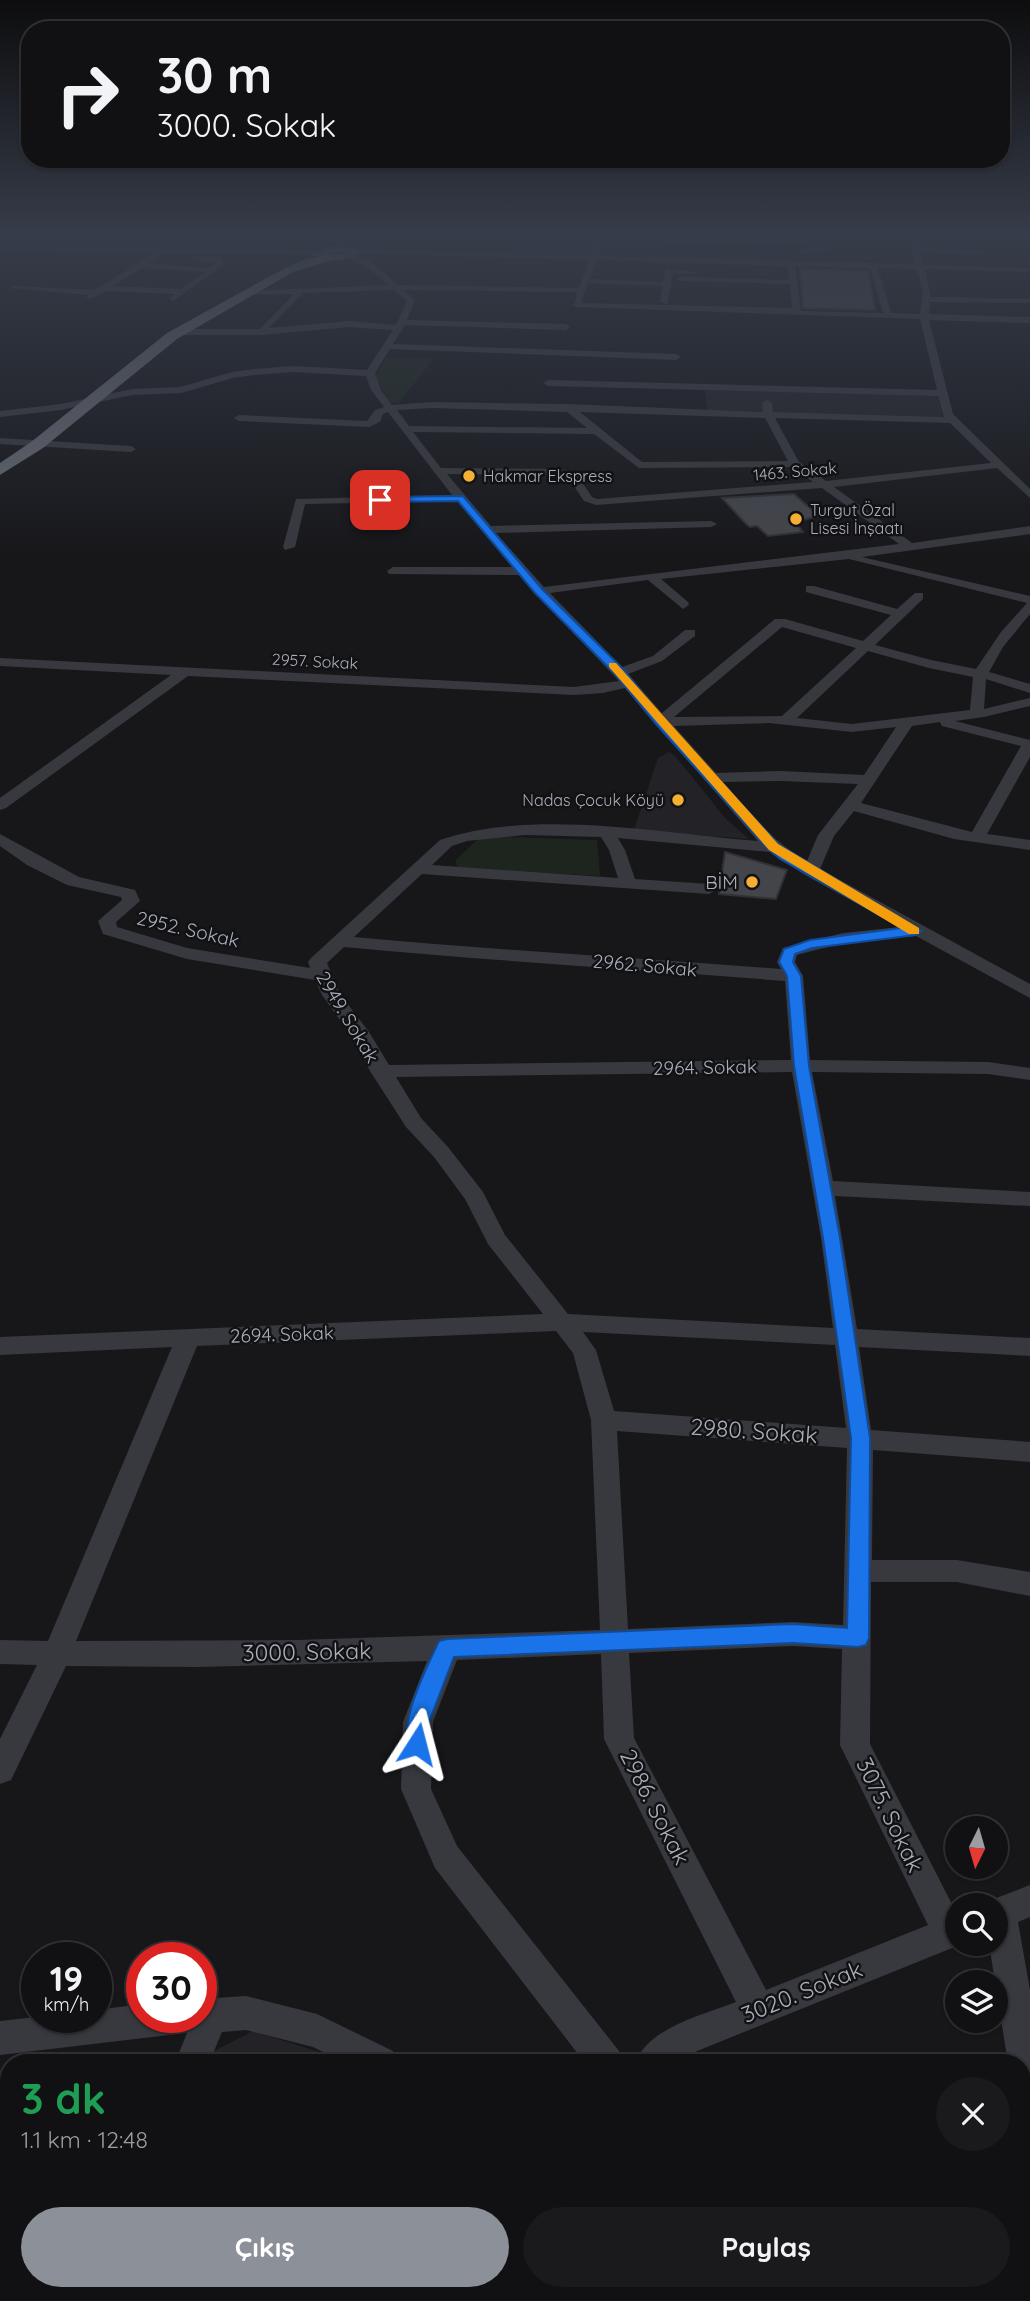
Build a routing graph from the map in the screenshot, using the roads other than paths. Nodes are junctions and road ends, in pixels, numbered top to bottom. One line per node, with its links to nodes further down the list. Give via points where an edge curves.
1 (154, 344): 15 (highway)
2 (162, 344): 15 (highway)
3 (526, 344): 6 (street)
4 (559, 344): 9 (street)
5 (930, 344): 13 (street)
6 (387, 346): 10 (street)
7 (676, 357): 9 (street)
8 (548, 370): 11 (street)
9 (662, 371): 11 (street); 12 (street)
10 (370, 373): 15 (street, via 254,372 181,390 132,392); 17 (street)
11 (548, 383): 14 (street)
12 (765, 389): 13 (street); 19 (street)
13 (942, 393): 21 (street)
14 (561, 400): 17 (street, via 432,405); 19 (street); 24 (street)
15 (85, 402): 18 (street); 26 (highway)
16 (263, 408): 17 (street)
17 (387, 412): 20 (street, via 369,424); 22 (street, via 468,416 474,418); 23 (street)
18 (0, 414)
19 (768, 414): 21 (street); 29 (street)
20 (239, 418)
21 (952, 420): 30 (street)
22 (477, 428): 23 (street); 24 (street)
23 (405, 429): 32 (street)
24 (599, 431): 29 (street, via 639,465)
25 (0, 441): 26 (street)
26 (36, 443): 27 (street); 28 (highway); 31 (highway)
27 (131, 449)
28 (0, 463)
29 (794, 464): 33 (street)
30 (998, 465): 33 (street, 1463. Sokak); 34 (street)
31 (0, 470)
32 (438, 471): 33 (street, 1463. Sokak, via 572,475 588,499 596,502); 35 (street)
33 (822, 485): 39 (street)
34 (1030, 495)
35 (460, 498): 37 (street); 40 (street, via 300,501)
36 (711, 524): 37 (street)
37 (487, 530): 43 (street)
38 (1030, 530): 39 (street)
39 (909, 546): 41 (street)
40 (289, 547)
41 (842, 556): 44 (street); 48 (street)
42 (393, 571): 43 (street)
43 (521, 571): 46 (street)
44 (651, 576): 46 (street); 49 (street)
45 (810, 589): 51 (street)
46 (539, 591): 57 (street)
47 (919, 596): 51 (street)
48 (1030, 600)
49 (682, 605)
50 (1030, 606): 56 (street)
51 (901, 614): 53 (street)
52 (690, 633): 57 (street, 2957. Sokak, via 673,650)
53 (867, 645): 56 (street); 62 (street); 63 (street, via 780,622)
54 (0, 662): 55 (street, 2957. Sokak)
55 (184, 672): 57 (street, 2957. Sokak, via 574,691 603,689); 68 (street)
56 (981, 674): 58 (street); 60 (street, via 976,689)
57 (624, 677): 63 (street)
58 (1030, 689)
59 (1030, 702): 60 (street)
60 (978, 714): 61 (street)
61 (934, 719): 64 (street); 65 (street)
62 (785, 721): 63 (street); 64 (street, via 852,728)
63 (660, 722): 66 (street)
64 (906, 723): 67 (street)
65 (1030, 744): 71 (street)
66 (710, 778): 67 (street); 74 (street)
67 (869, 780): 69 (street)
68 (0, 805)
69 (851, 805): 71 (street); 76 (street, via 827,835)
70 (606, 833): 74 (street, 2949. Sokak); 75 (street, 2949. Sokak, via 502,828 470,833 446,843); 77 (street)
71 (978, 838): 73 (street)
72 (0, 839): 81 (street, 2952. Sokak, via 73,881 129,894 131,901 107,921 109,930 184,953)
73 (1030, 845)
74 (773, 847): 76 (street)
75 (419, 869): 77 (street); 80 (street, 2949. Sokak)
76 (811, 871): 79 (street)
77 (628, 884): 78 (street)
78 (709, 889)
79 (916, 931): 82 (street, via 843,938 789,951 786,962); 83 (street)
80 (339, 941): 81 (street, 2949. Sokak, via 317,962); 82 (street, 2962. Sokak)
81 (321, 975): 85 (street, 2949. Sokak)
82 (794, 976): 84 (street, 3075. Sokak)
83 (1030, 992)
84 (801, 1066): 85 (street, 2964. Sokak); 86 (street, 2964. Sokak, via 988,1068); 87 (street, 3075. Sokak)
85 (380, 1071): 89 (street, 2949. Sokak, via 413,1122 475,1197 496,1239)
86 (1030, 1074)
87 (823, 1188): 88 (street); 91 (street, 3075. Sokak)
88 (1030, 1199)
89 (564, 1322): 90 (street, 2694. Sokak); 91 (street); 94 (street, 2949. Sokak, via 584,1350)
90 (188, 1338): 93 (street, 2694. Sokak); 103 (street)
91 (846, 1339): 92 (street); 95 (street, 3075. Sokak)
92 (1030, 1347)
93 (1, 1348)
94 (604, 1420): 95 (street, 2980. Sokak); 100 (street, 2986. Sokak)
95 (860, 1438): 96 (street, 2980. Sokak); 97 (street, 3075. Sokak)
96 (1030, 1452)
97 (859, 1571): 98 (street, via 957,1571); 99 (street, 3075. Sokak)
98 (1030, 1584)
99 (858, 1638): 100 (street, 3000. Sokak, via 793,1634); 106 (street, 3075. Sokak, via 855,1745)
100 (614, 1641): 101 (street, 3000. Sokak); 108 (street, 2986. Sokak, via 619,1739)
101 (447, 1648): 103 (street, 3000. Sokak); 115 (street, via 418,1722 416,1789 446,1857)
102 (0, 1651): 103 (street, 3000. Sokak)
103 (57, 1654): 104 (street)
104 (0, 1770)
105 (1009, 1909): 117 (street)
106 (945, 1916)
107 (945, 1934): 108 (street, 3020. Sokak)
108 (758, 2010): 116 (street, 3020. Sokak, via 685,2039)
109 (217, 2014): 114 (street, via 246,2013 317,2031)
110 (126, 2023): 112 (street)
111 (201, 2033): 113 (street)
112 (0, 2038)
113 (195, 2054)
114 (364, 2054)
115 (600, 2054)
116 (664, 2054)
117 (1026, 2054)

